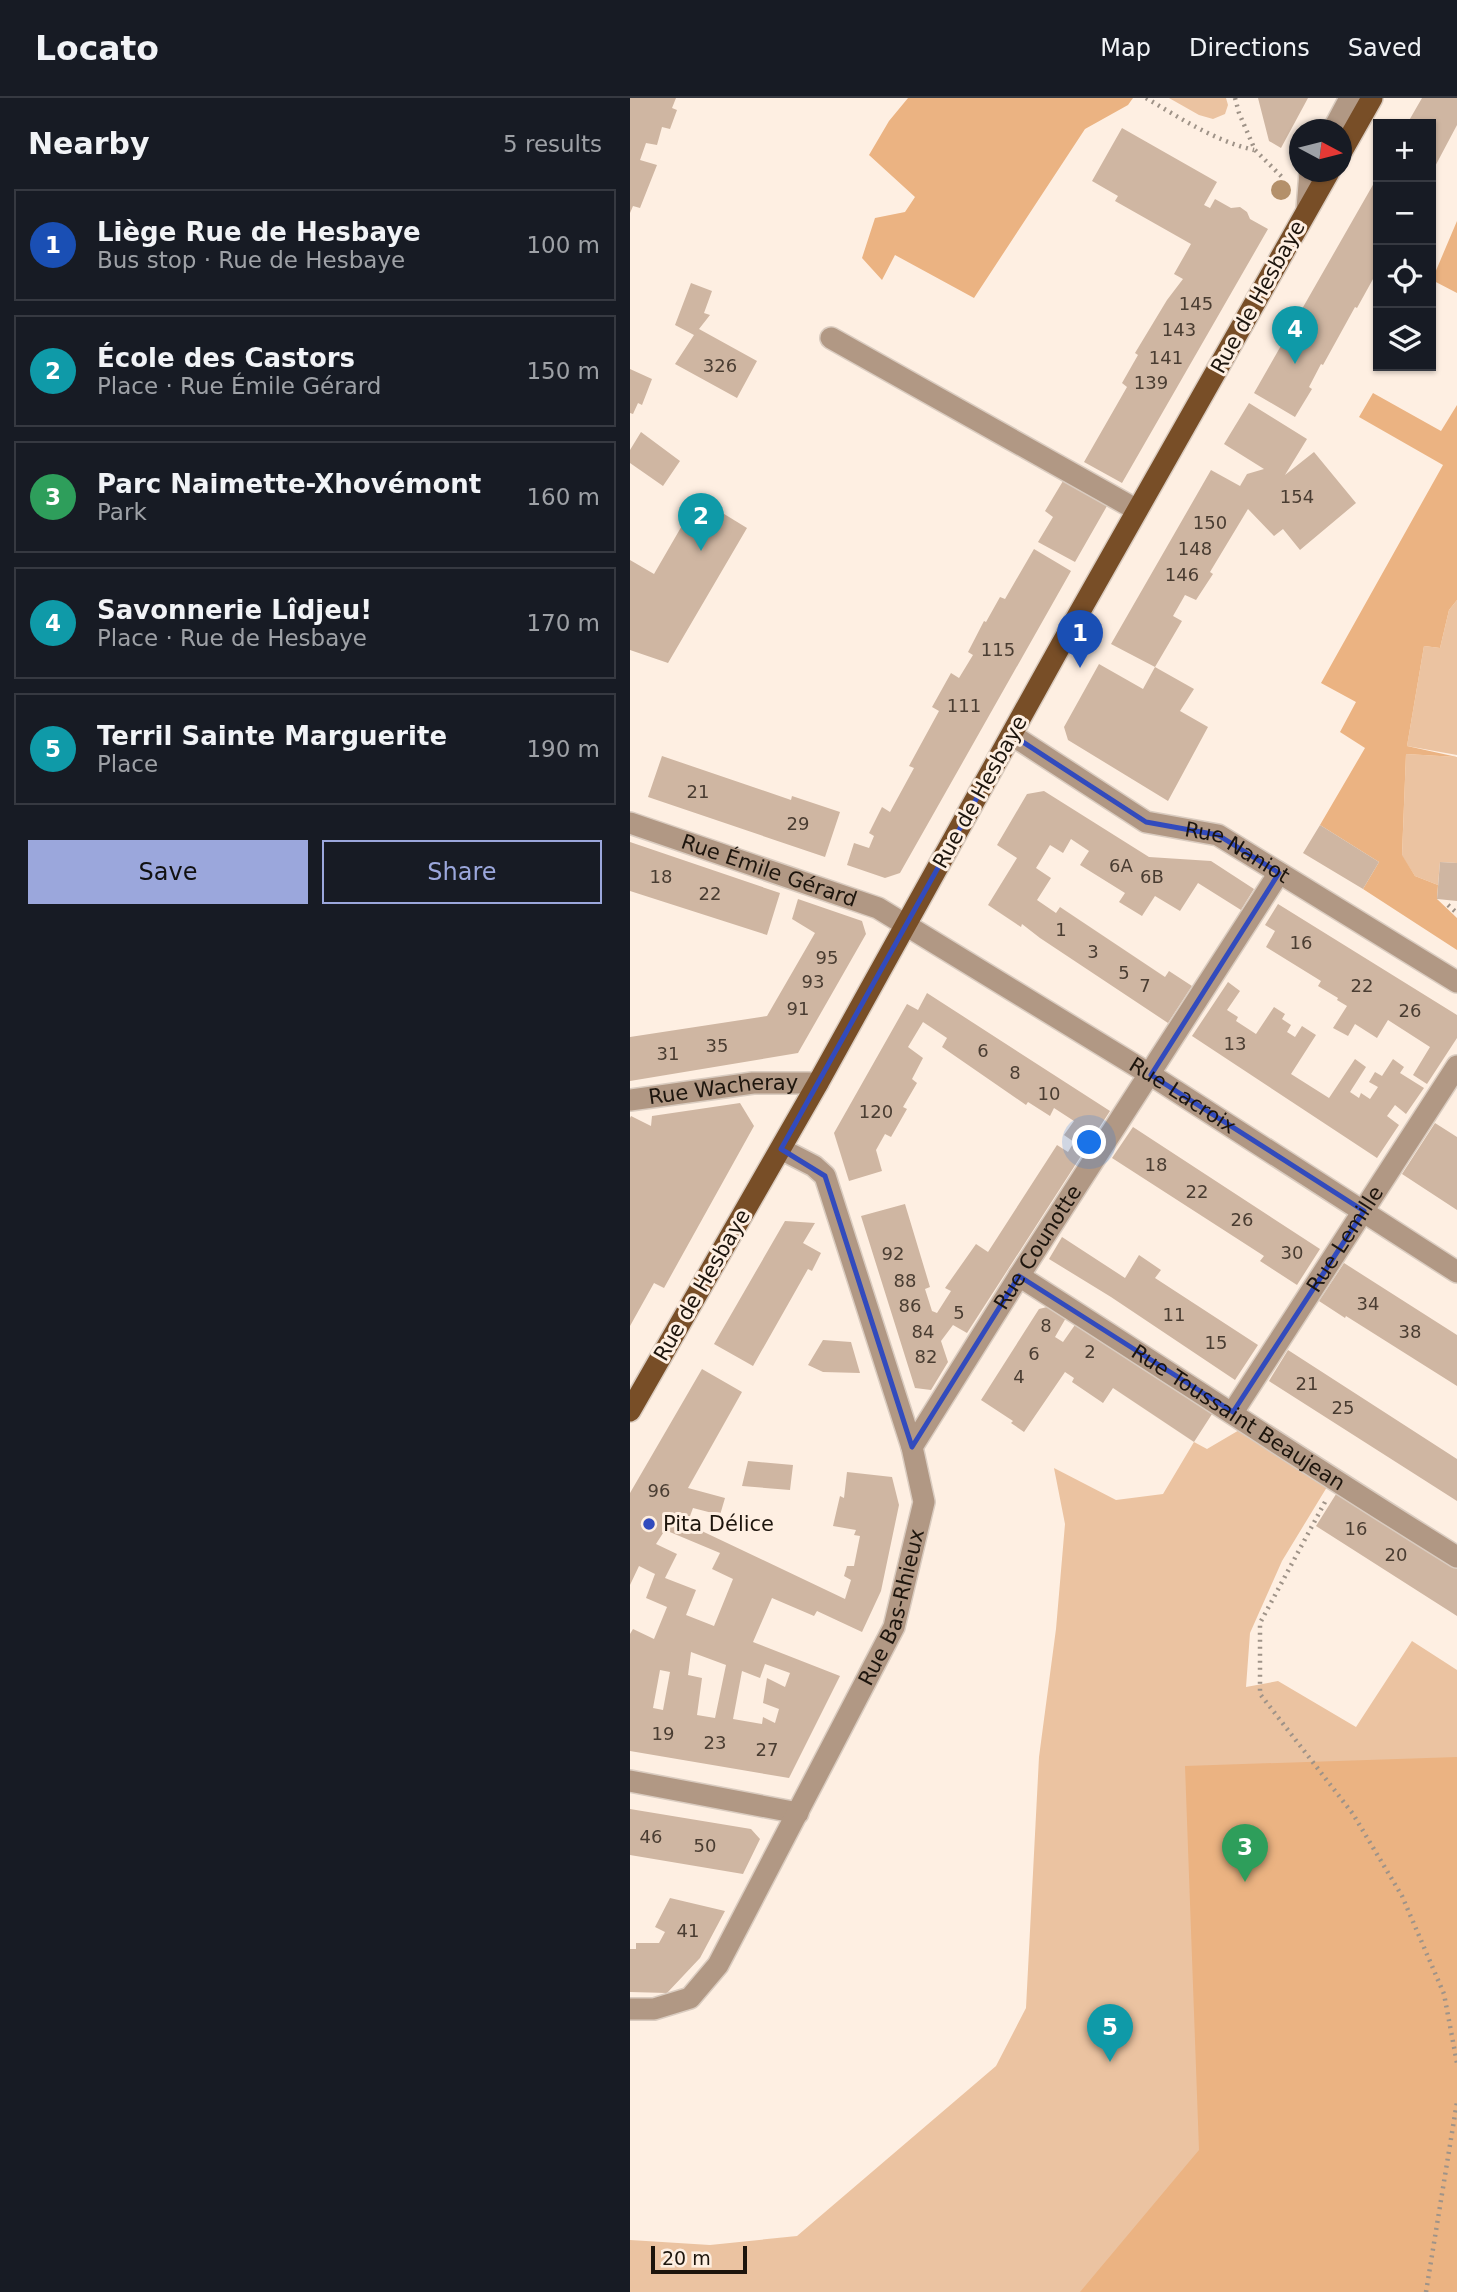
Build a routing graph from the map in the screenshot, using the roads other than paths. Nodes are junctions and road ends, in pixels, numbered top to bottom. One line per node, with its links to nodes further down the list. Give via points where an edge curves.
1 (1350, 98): 3 (street)
2 (1372, 98): 4 (main road)
3 (1339, 119)
4 (1352, 133)
5 (1309, 182): 7 (street)
6 (1323, 182): 7 (main road, Rue de Hesbaye)
7 (1307, 209): 9 (main road, Rue de Hesbaye)
8 (831, 338): 9 (street)
9 (1137, 510): 10 (main road, Rue de Hesbaye)
10 (1012, 735): 12 (street, Rue Naniot, via 1146,822 1218,835); 13 (main road, Rue de Hesbaye)
11 (630, 823): 13 (street, Rue Émile Gérard, via 868,904)
12 (1279, 873): 14 (street, Rue Naniot); 16 (street, Rue Counotte)
13 (906, 924): 16 (street, Rue Lacroix); 17 (main road, Rue de Hesbaye)
14 (1457, 982)
15 (1457, 1066): 20 (street, Rue Lemille)
16 (1151, 1075): 20 (street, Rue Lacroix); 22 (street, Rue Counotte)
17 (818, 1083): 18 (street, Rue Wacheray, via 753,1083); 19 (main road, Rue de Hesbaye)
18 (630, 1100)
19 (780, 1149): 23 (main road, Rue de Hesbaye); 25 (street, Rue Bas-Rhieux, via 814,1166 825,1177)
20 (1364, 1211): 21 (street, Rue Lacroix); 24 (street, Rue Lemille)
21 (1457, 1272)
22 (1019, 1276): 24 (street, Rue Toussaint Beaujean); 25 (street, Rue Counotte)
23 (630, 1411)
24 (1233, 1412): 26 (street, Rue Toussaint Beaujean)
25 (912, 1447): 28 (street, Rue Bas-Rhieux, via 924,1502 894,1626)
26 (1457, 1557)
27 (630, 1781): 28 (street)
28 (798, 1813): 29 (street, Rue Bas-Rhieux, via 718,1965 690,1998 654,2009)
29 (630, 2010)

